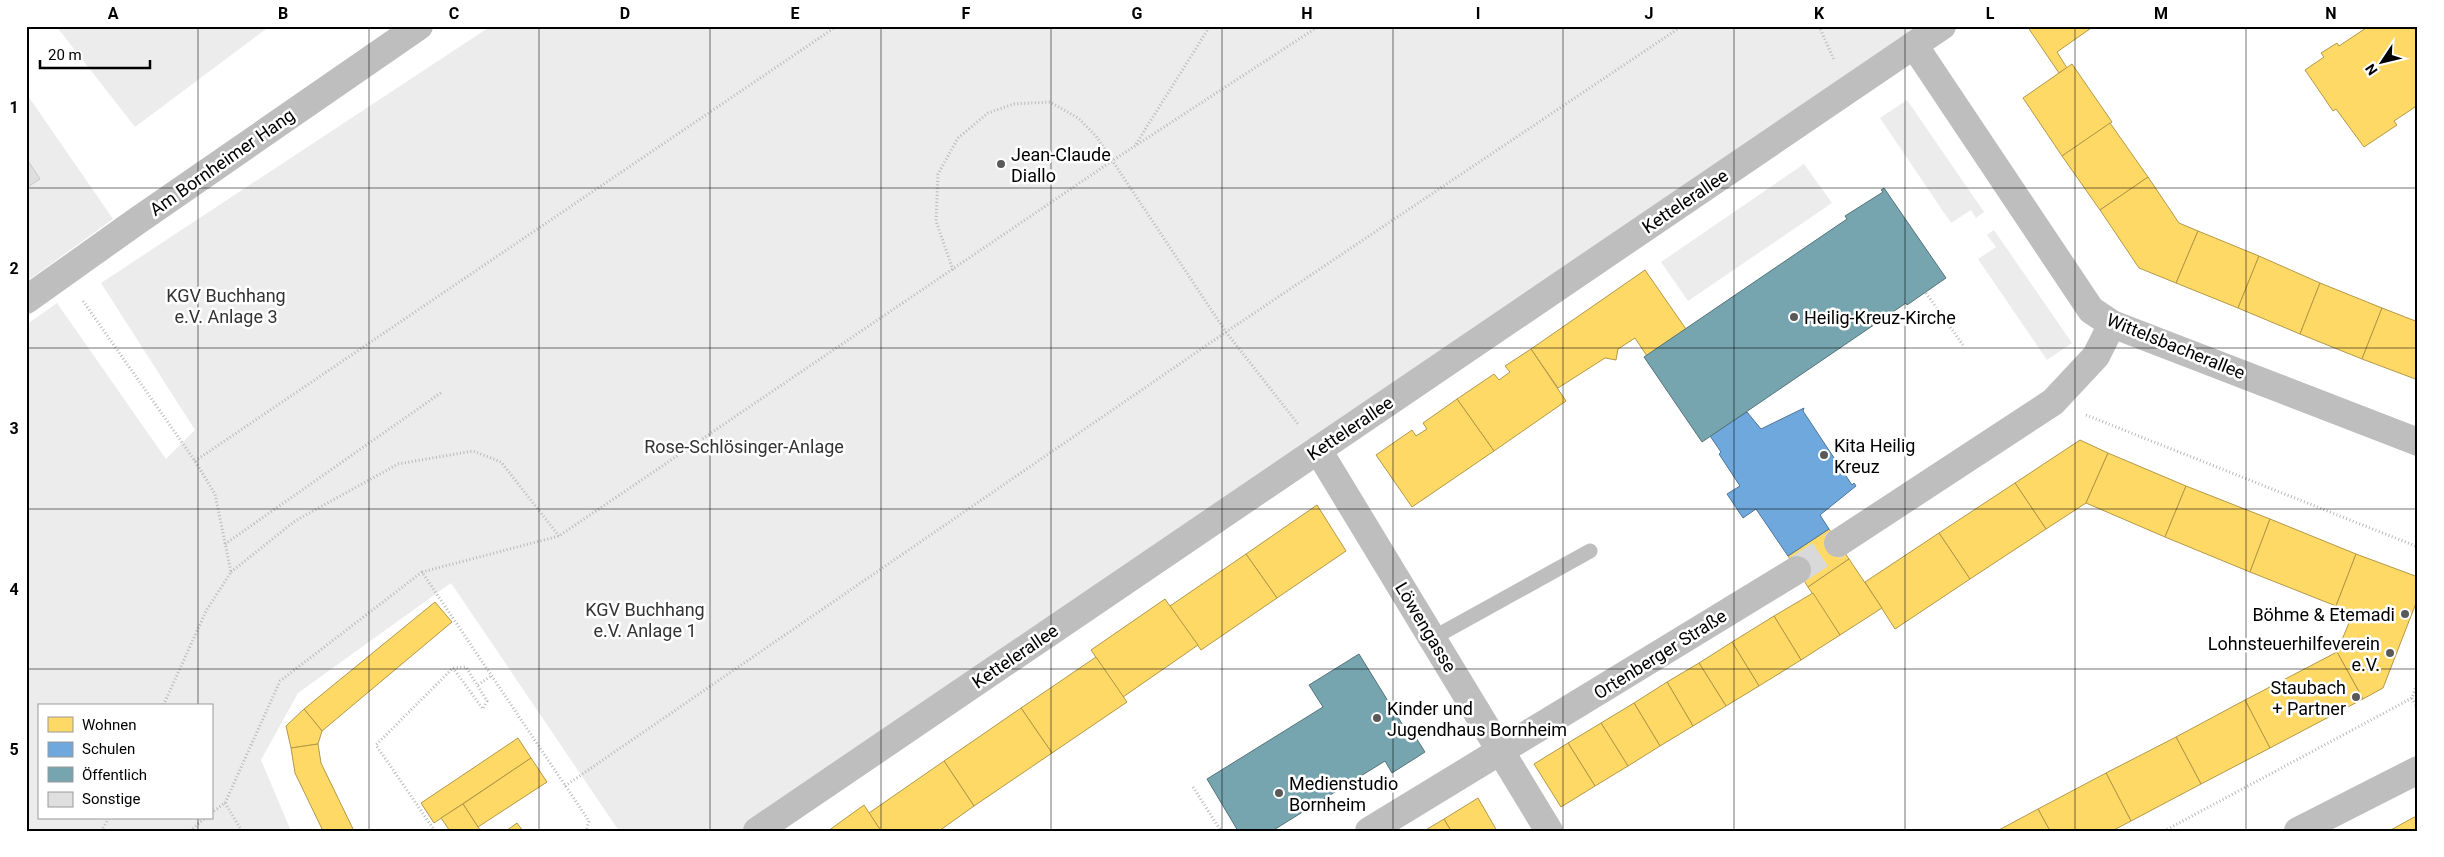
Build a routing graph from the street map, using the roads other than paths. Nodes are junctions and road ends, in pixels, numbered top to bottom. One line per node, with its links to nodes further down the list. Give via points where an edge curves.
1 (419, 26): 4 (street, Am Bornheimer Hang)
2 (1942, 26): 3 (street, Kettelerallee)
3 (1914, 45): 5 (street, Wittelsbacherallee, via 2091,310); 7 (street, Kettelerallee)
4 (26, 300)
5 (2112, 324): 6 (street, Wittelsbacherallee); 8 (street, via 2096,356 2053,402)
6 (2418, 442)
7 (1318, 450): 11 (street, Löwengasse); 14 (street, Kettelerallee)
8 (1838, 543)
9 (1590, 551): 11 (lane)
10 (1797, 570): 12 (street, Ortenberger Straße)
11 (1433, 638): 12 (street, Löwengasse)
12 (1502, 752): 15 (street, Ortenberger Straße); 16 (street, Löwengasse)
13 (2418, 770): 17 (street)
14 (757, 831)
15 (1369, 831)
16 (1549, 831)
17 (2298, 831)

